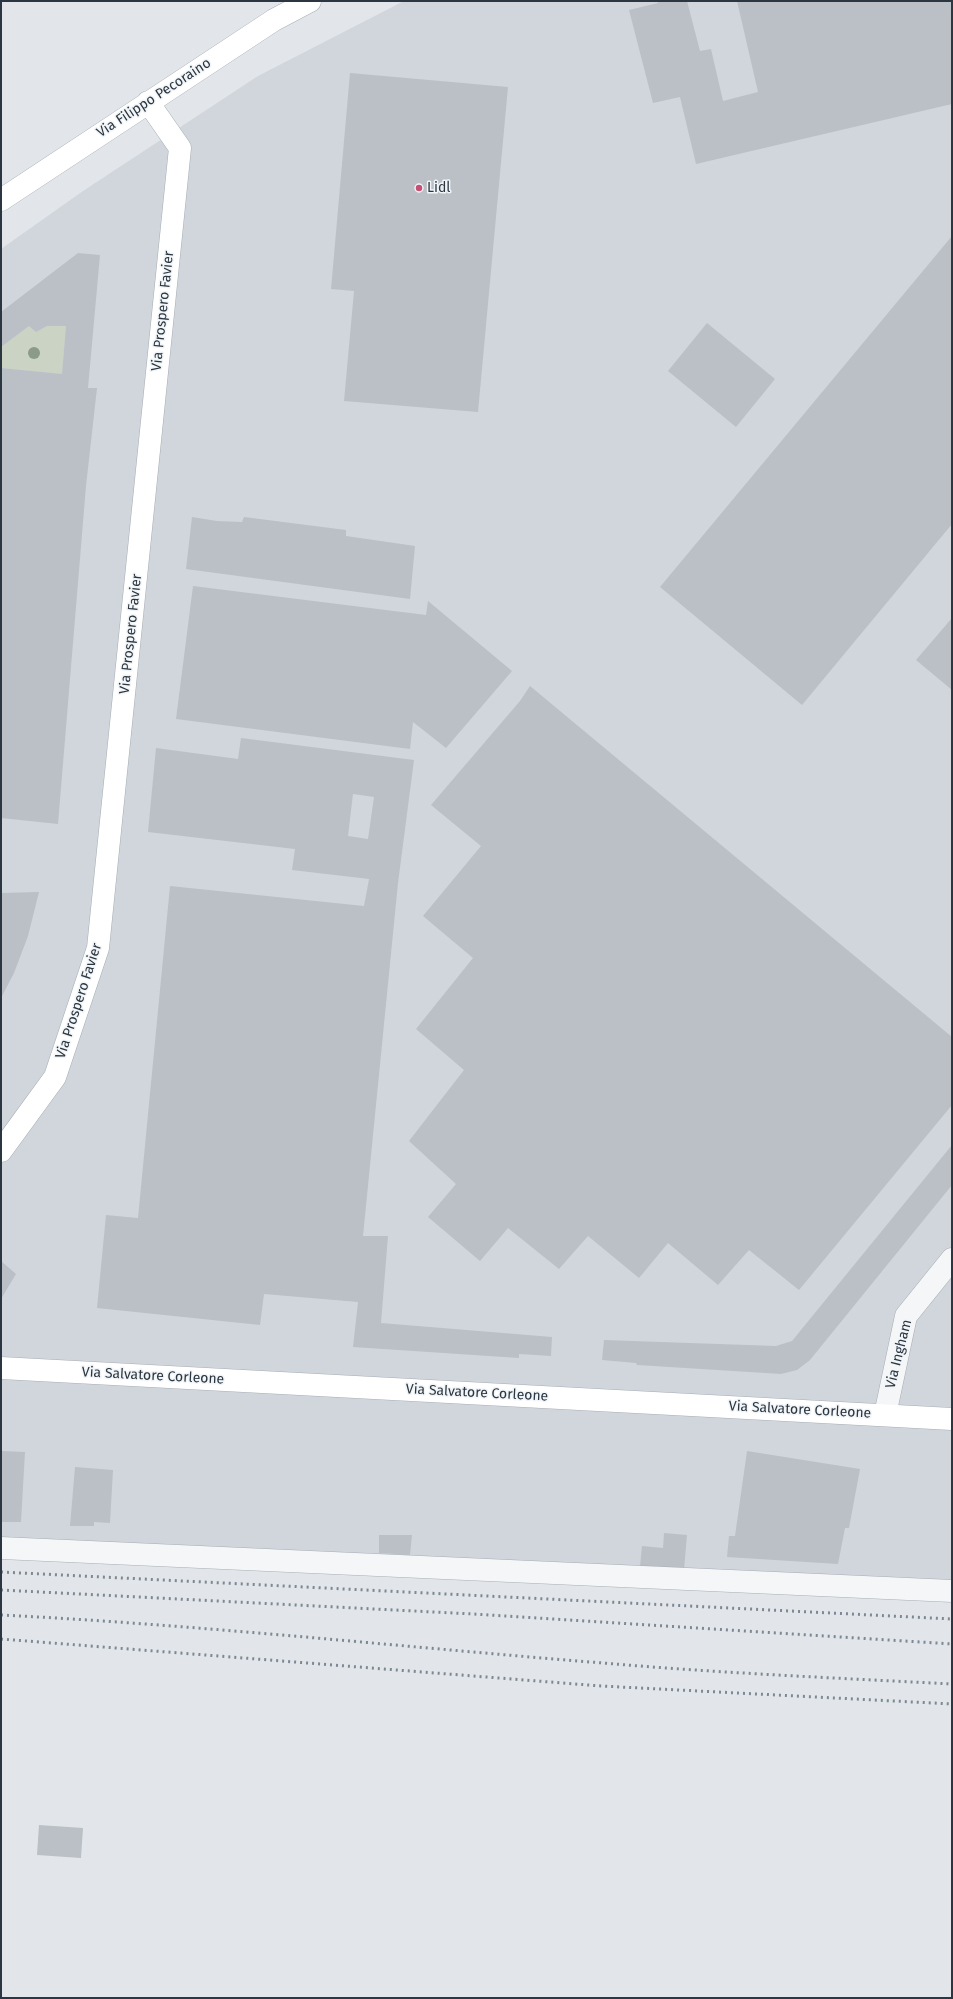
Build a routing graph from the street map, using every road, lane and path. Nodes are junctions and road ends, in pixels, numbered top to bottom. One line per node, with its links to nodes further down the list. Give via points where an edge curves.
1 (310, 1): 2 (street, Via Filippo Pecoraino, via 274,20)
2 (148, 102): 4 (street, Via Filippo Pecoraino); 6 (street, Via Prospero Favier, via 180,148 98,948 55,1077)
3 (1, 182): 4 (street)
4 (27, 182): 5 (street, Via Filippo Pecoraino)
5 (1, 200)
6 (1, 1151)
7 (952, 1259): 9 (street, Via Ingham, via 906,1316)
8 (1, 1368): 9 (street, Via Salvatore Corleone)
9 (885, 1415): 10 (street, Via Salvatore Corleone)
10 (952, 1419)
11 (1, 1548): 12 (street)
12 (952, 1591)

